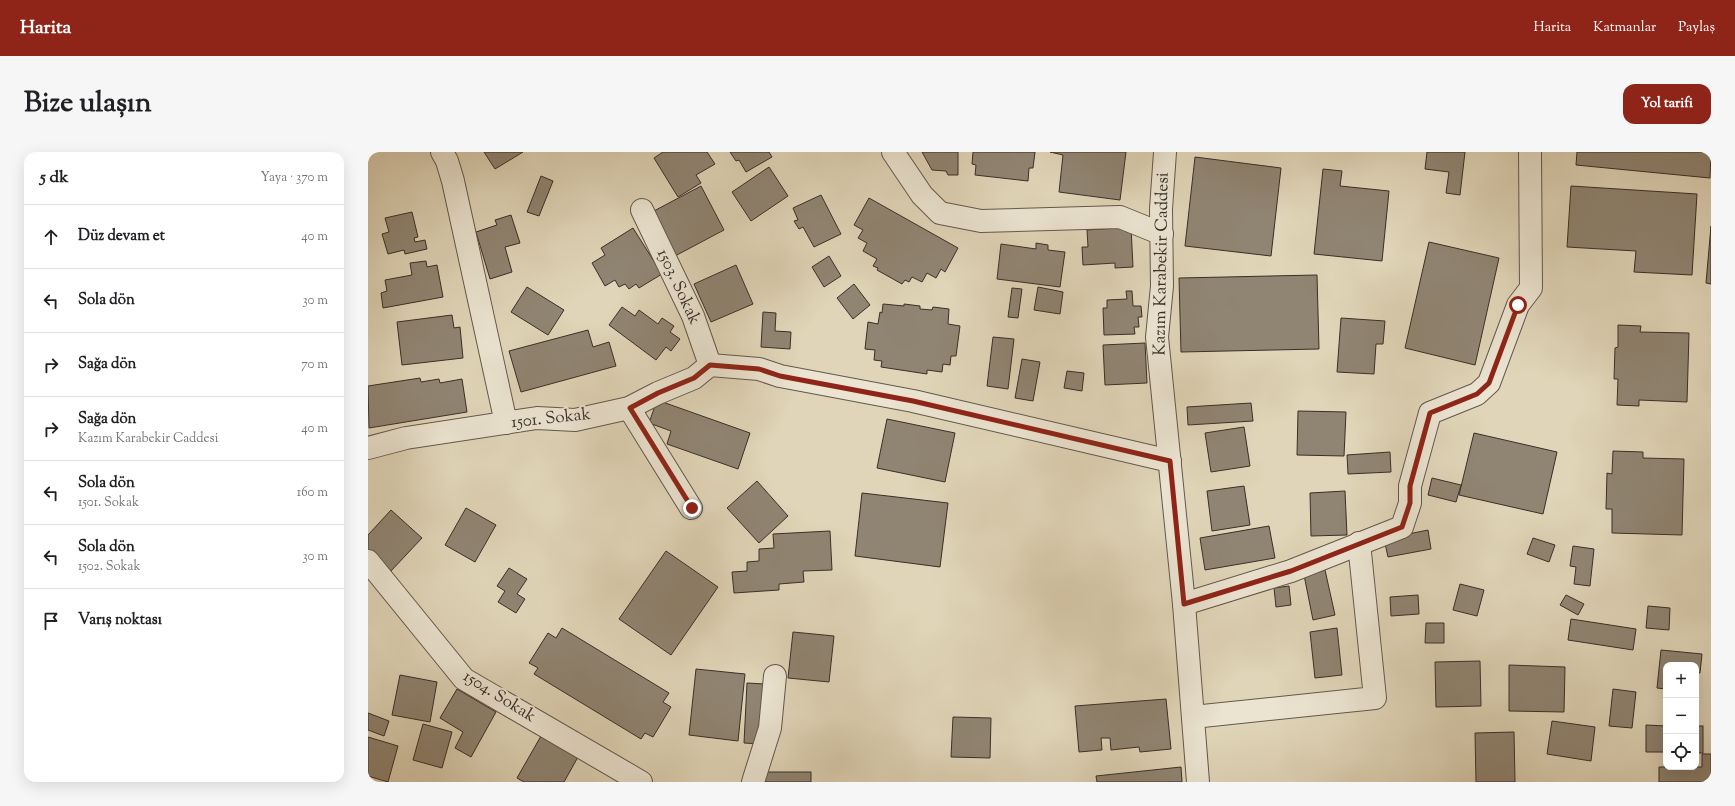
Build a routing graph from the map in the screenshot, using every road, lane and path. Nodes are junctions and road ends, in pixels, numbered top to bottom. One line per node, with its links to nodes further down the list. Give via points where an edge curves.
1 (442, 152): 9 (street, via 453,181)
2 (893, 152): 6 (street, via 922,195 940,213 981,221 1120,217)
3 (1165, 152): 6 (street, Kazım Karabekir Caddesi)
4 (1530, 152): 13 (street, via 1531,288 1518,305 1489,383 1477,394 1430,413 1410,486 1410,503 1402,527)
5 (642, 210): 7 (street, 1503. Sokak, via 694,316)
6 (1162, 234): 11 (street, Kazım Karabekir Caddesi, via 1162,286 1157,337)
7 (710, 365): 8 (street, 1501. Sokak, via 694,378); 11 (street, via 759,369 780,376 913,401)
8 (630, 408): 9 (street, 1501. Sokak, via 575,420 537,418); 12 (street)
9 (506, 423): 10 (street, 1501. Sokak, via 406,438)
10 (368, 448)
11 (1170, 461): 15 (street, Kazım Karabekir Caddesi)
12 (692, 508)
13 (1359, 543): 15 (street, via 1291,571); 17 (street, via 1375,698)
14 (368, 562): 18 (street, 1504. Sokak, via 464,679)
15 (1184, 604): 17 (street, Kazım Karabekir Caddesi)
16 (775, 676): 19 (street, via 770,728)
17 (1193, 717): 20 (street, Kazım Karabekir Caddesi)
18 (641, 782)
19 (753, 782)
20 (1198, 782)

